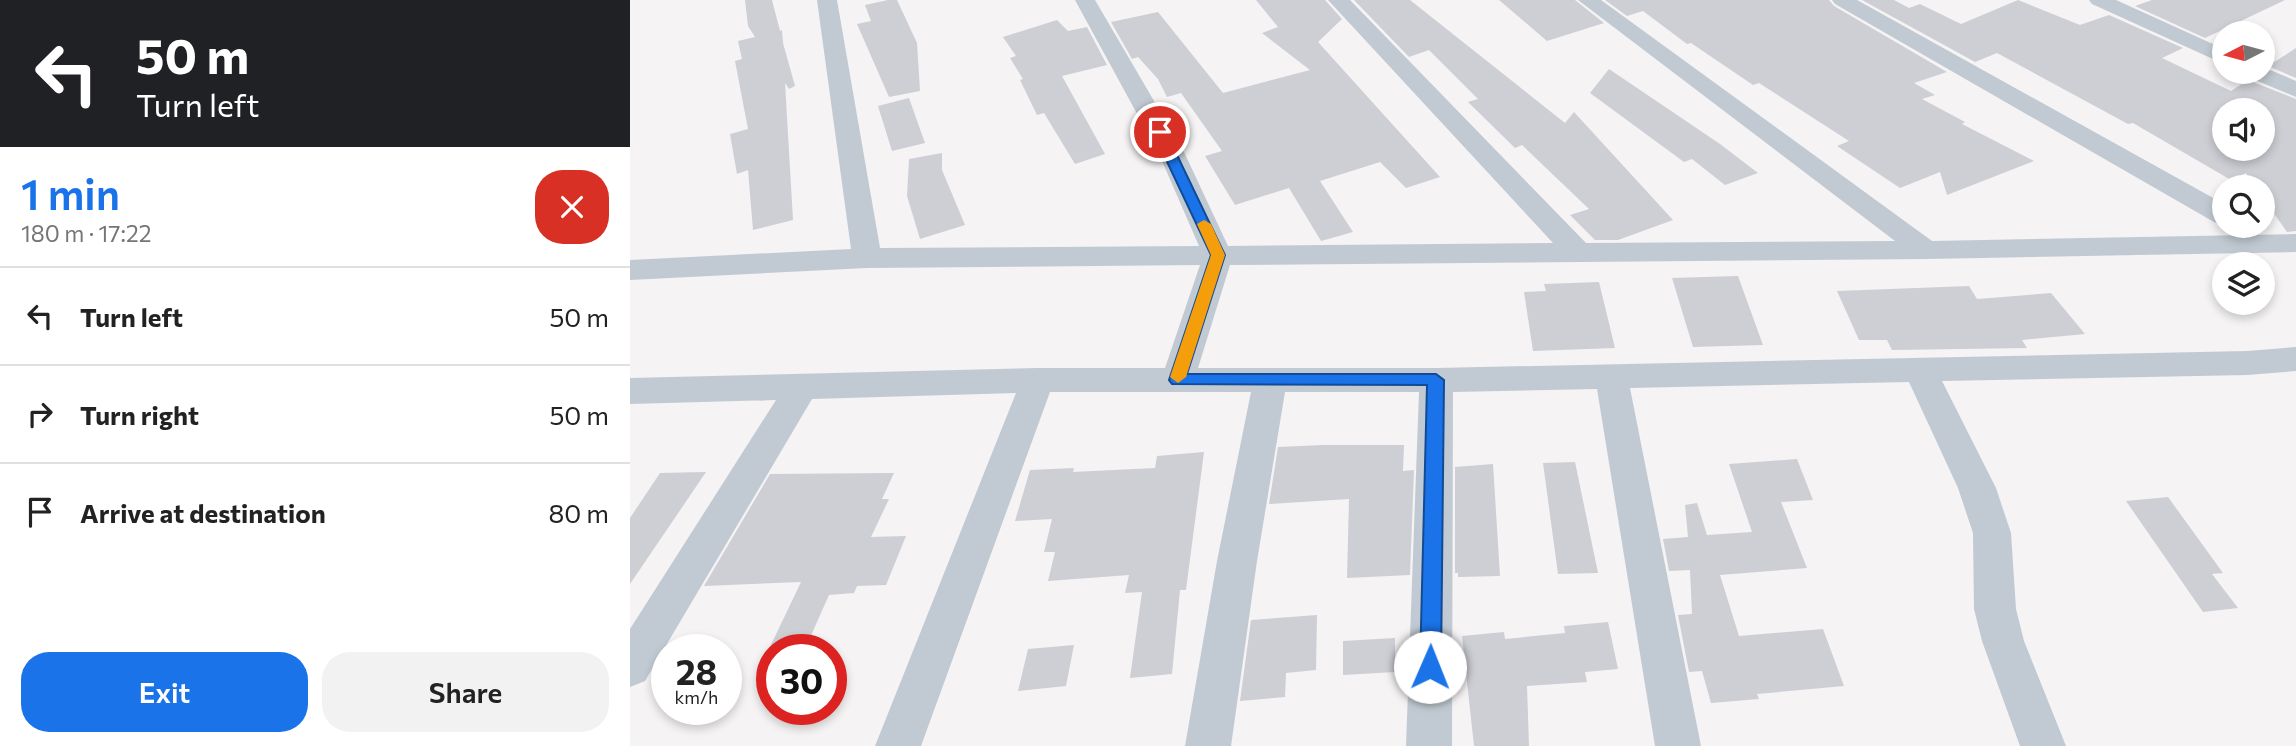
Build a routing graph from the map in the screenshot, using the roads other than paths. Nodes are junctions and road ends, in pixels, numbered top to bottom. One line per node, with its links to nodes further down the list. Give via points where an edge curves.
1 (827, 0): 15 (street)
2 (1085, 0): 14 (street, via 1172,155)
3 (1338, 0): 13 (street)
4 (1588, 0): 12 (street)
5 (1842, 0): 10 (street)
6 (2099, 0): 7 (street)
7 (2212, 52)
8 (2275, 81): 9 (street)
9 (2296, 90)
10 (2212, 209)
11 (2284, 243): 12 (street)
12 (1926, 250): 13 (street)
13 (1578, 252): 14 (street)
14 (1218, 255): 15 (street); 22 (street)
15 (867, 258): 16 (street)
16 (630, 270)
17 (2292, 364): 18 (street)
18 (1922, 372): 19 (street); 31 (street, via 1978,488 1992,533 1995,609 2003,641)
19 (1611, 375): 23 (street); 30 (street)
20 (1270, 379): 22 (street); 23 (street); 28 (street)
21 (1038, 380): 22 (street); 24 (street); 27 (street)
22 (1177, 380)
23 (1436, 380): 29 (street)
24 (803, 385): 25 (street); 26 (street)
25 (630, 391)
26 (630, 667)
27 (898, 746)
28 (1208, 746)
29 (1429, 746)
30 (1678, 746)
31 (2043, 746)

